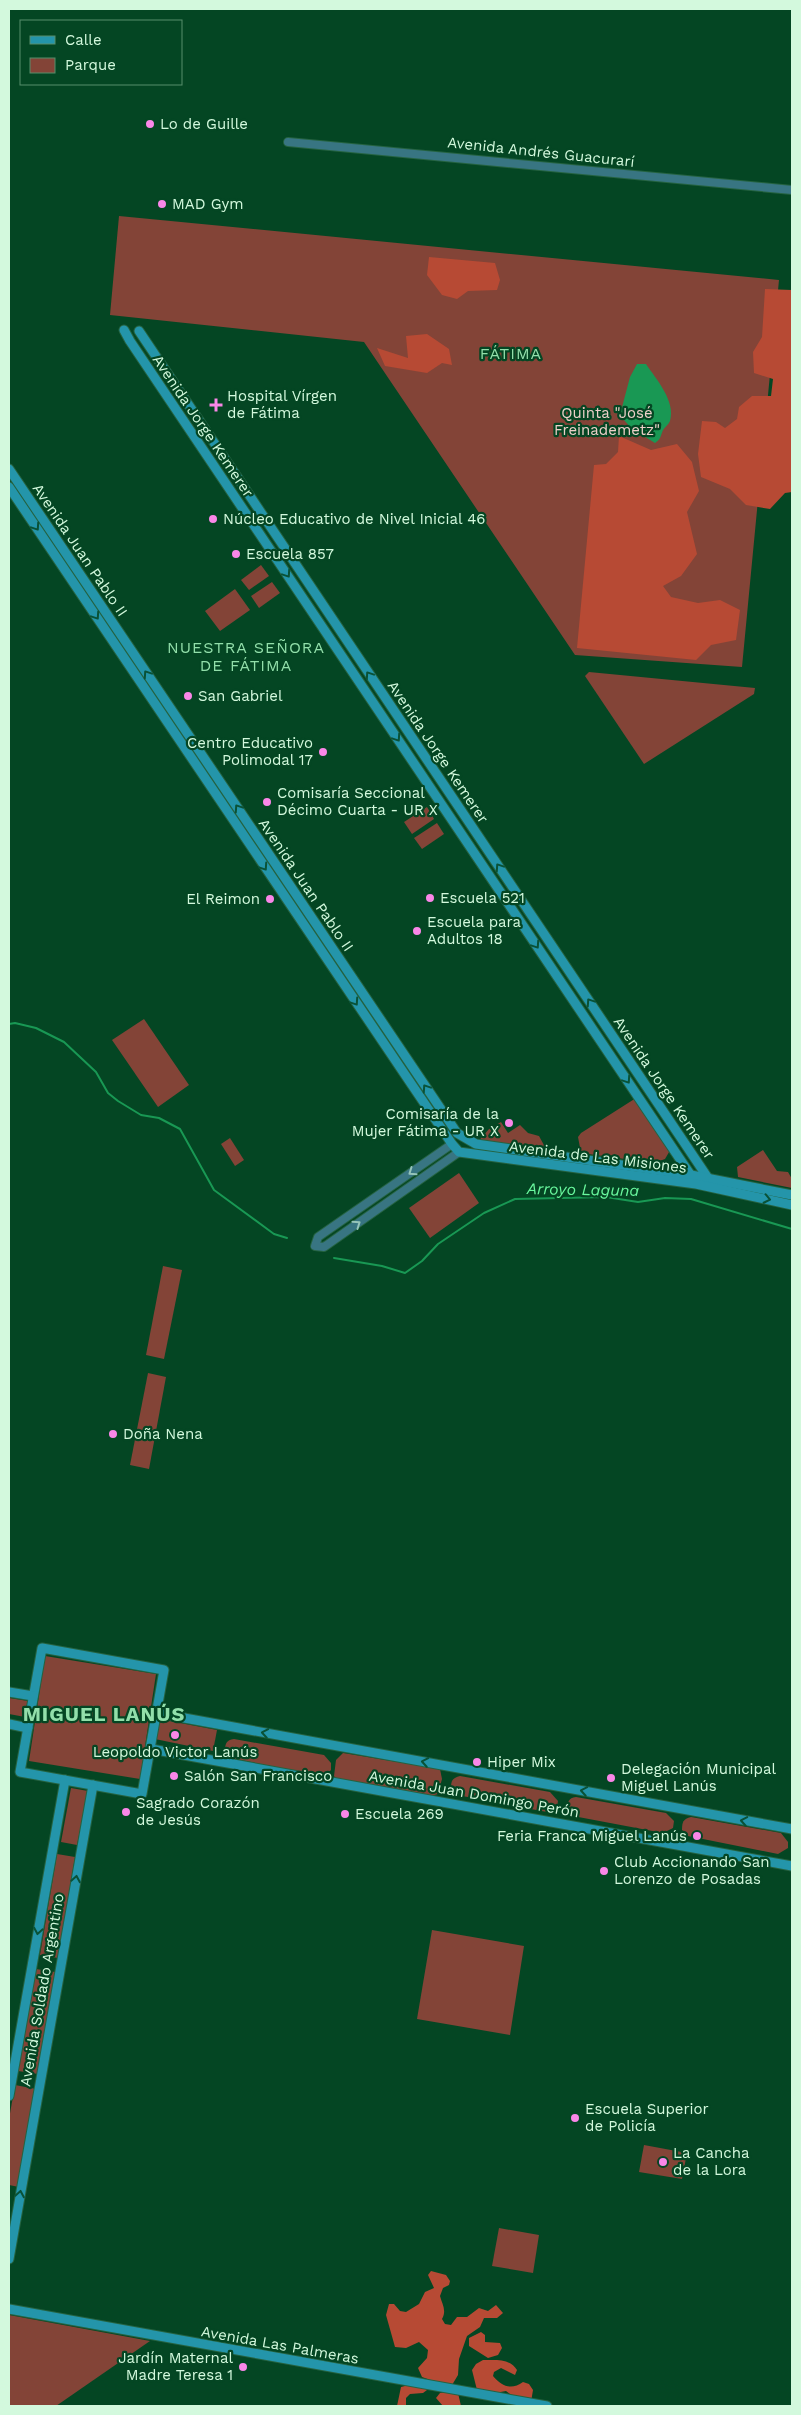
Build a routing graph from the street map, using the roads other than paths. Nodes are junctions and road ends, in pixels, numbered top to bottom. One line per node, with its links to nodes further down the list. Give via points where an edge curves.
1 (288, 142): 2 (street, Avenida Andrés Guacurarí)
2 (792, 190)
3 (124, 330): 10 (main road, Avenida Jorge Kemerer, one-way to 10)
4 (138, 331): 11 (main road, Avenida Jorge Kemerer, one-way to 4)
5 (9, 469): 7 (main road, Avenida Juan Pablo II, one-way to 5, via 456,1134)
6 (9, 487): 8 (main road, Avenida Juan Pablo II, one-way to 8)
7 (467, 1139): 8 (main road); 9 (main road); 10 (main road, Avenida de Las Misiones, via 476,1144)
8 (452, 1144): 9 (main road, Avenida Juan Pablo II); 9 (street, one-way to 9, via 318,1237 315,1246 324,1247)
9 (459, 1152): 12 (main road, Avenida de Las Misiones)
10 (691, 1175): 11 (main road, Avenida de Las Misiones); 12 (main road, Avenida Jorge Kemerer)
11 (709, 1180): 13 (main road, Avenida Jorge Kemerer); 14 (main road, Avenida de Las Misiones)
12 (696, 1184): 13 (main road, Avenida de Las Misiones)
13 (714, 1188): 15 (main road, Avenida de Las Misiones, one-way to 15)
14 (792, 1195)
15 (792, 1204)
16 (9, 1692): 17 (main road)
17 (33, 1696): 18 (main road, via 42,1648 164,1670); 20 (main road)
18 (157, 1713): 21 (main road); 24 (main road, Avenida Juan Domingo Perón, one-way to 18)
19 (9, 1724): 20 (main road)
20 (28, 1728): 22 (main road, via 20,1772)
21 (150, 1749): 23 (main road, via 142,1794); 25 (main road, Avenida Juan Domingo Perón)
22 (65, 1780): 23 (main road); 26 (main road, Avenida Soldado Argentino, one-way to 26)
23 (93, 1785): 27 (main road, Avenida Soldado Argentino, one-way to 23)
24 (792, 1829)
25 (792, 1866)
26 (9, 2096)
27 (9, 2259)
28 (9, 2309): 29 (main road, Avenida Las Palmeras)
29 (547, 2406)

